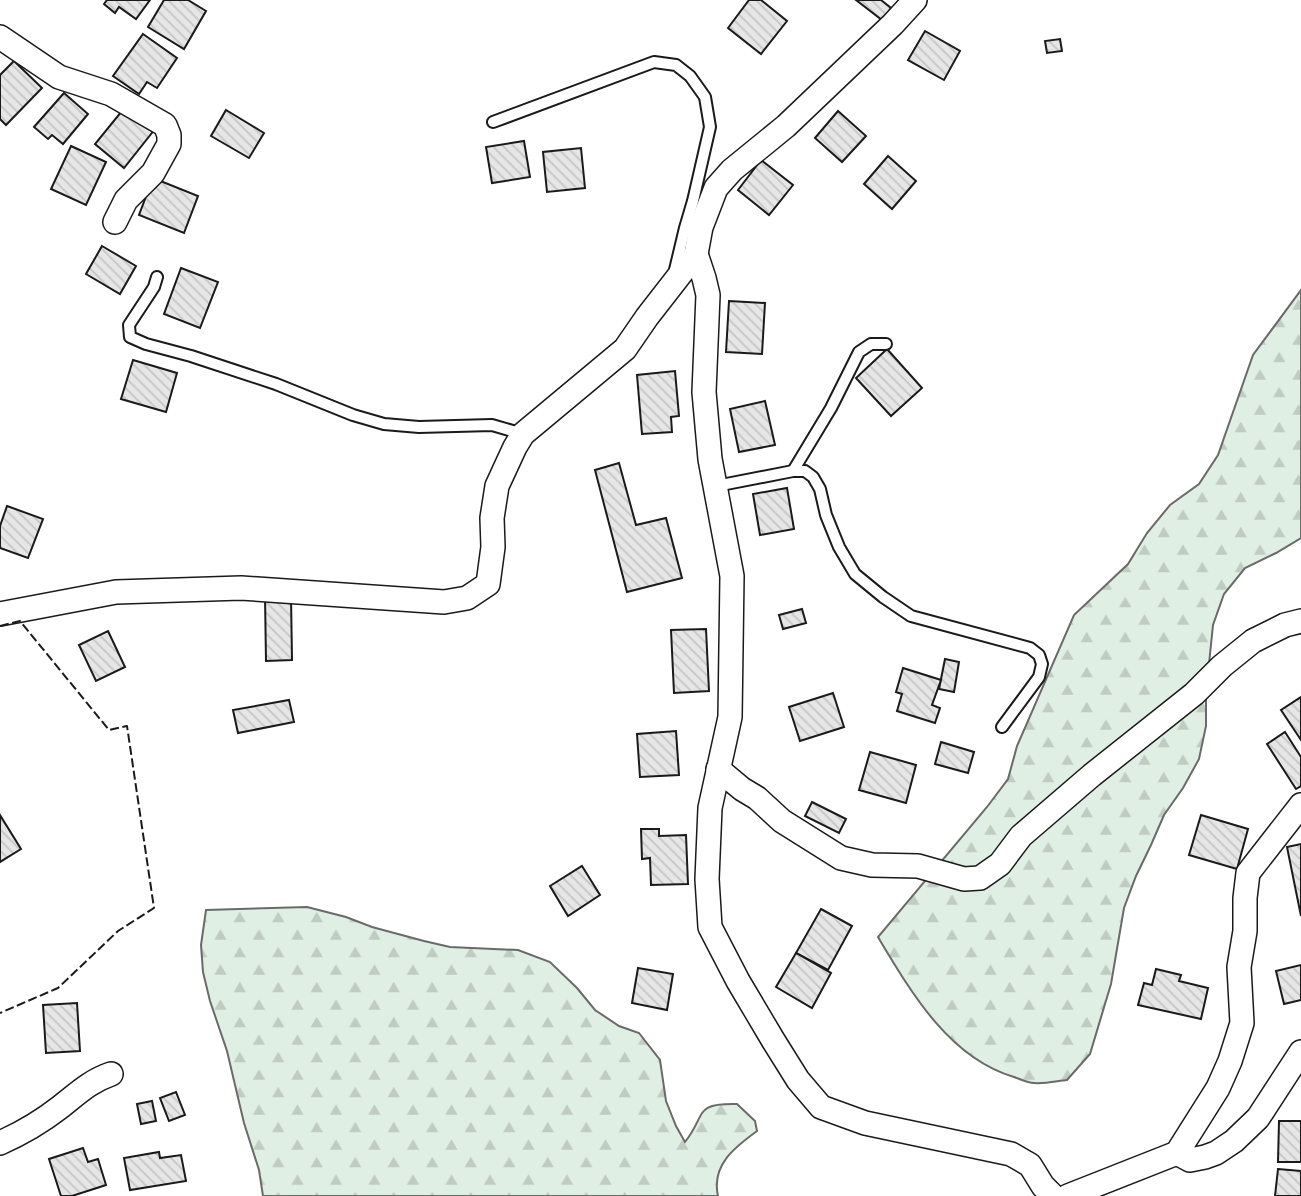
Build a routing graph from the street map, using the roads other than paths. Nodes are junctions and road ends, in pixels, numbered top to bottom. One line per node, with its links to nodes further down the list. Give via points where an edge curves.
1 (915, 0): 5 (street, via 716,188)
2 (0, 37): 4 (street, via 59,78 111,94 165,125 169,145 153,173 126,200)
3 (493, 122): 7 (lane, via 654,62 676,65 690,76 705,97 709,127)
4 (115, 222)
5 (696, 254): 7 (street); 11 (street, via 708,295 705,392)
6 (157, 277): 9 (lane, via 130,325 130,337 146,344 384,424 492,425)
7 (672, 287): 9 (street, via 625,349)
8 (886, 344): 10 (lane, via 871,344 859,352)
9 (523, 434): 12 (street, via 497,486 488,584 467,598 444,602 241,588 116,592)
10 (793, 471): 11 (lane); 14 (lane, via 813,477 855,574 883,597 911,617 1040,654 1039,677)
11 (716, 486): 15 (street, via 732,576 730,717)
12 (0, 614)
13 (1301, 621): 15 (street, via 1253,641 1021,836 1000,864 980,878 841,858 782,821)
14 (1002, 727)
15 (718, 769): 21 (street, via 710,808 710,927 798,1080 821,1107 865,1123 1011,1154 1030,1165)
16 (1301, 805): 20 (street, via 1248,873 1239,967 1242,1023 1219,1088)
17 (1301, 1052): 20 (street, via 1258,1118 1234,1141 1205,1157 1190,1160)
18 (111, 1074): 19 (street)
19 (0, 1143)
20 (1177, 1153): 22 (street)
21 (1053, 1196)
22 (1068, 1196)

